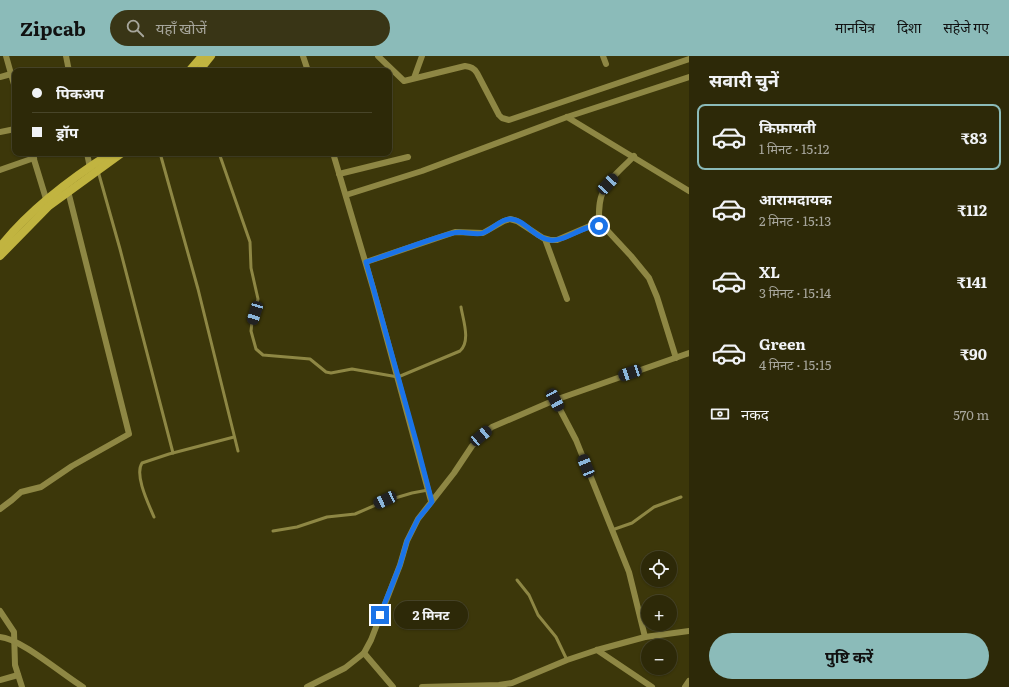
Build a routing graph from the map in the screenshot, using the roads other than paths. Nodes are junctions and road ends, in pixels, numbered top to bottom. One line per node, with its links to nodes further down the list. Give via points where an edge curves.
1 (6, 56): 17 (street)
2 (66, 56): 11 (street)
3 (202, 56): 12 (street)
4 (211, 56): 13 (street)
5 (303, 56): 14 (street)
6 (378, 56): 15 (street)
7 (422, 56): 21 (street)
8 (603, 56): 10 (street)
9 (689, 59): 21 (street, via 509,120 499,115 477,73 470,66)
10 (606, 64)
11 (68, 68)
12 (192, 68)
13 (201, 68)
14 (307, 68)
15 (390, 68)
16 (392, 69): 21 (street, via 404,81)
17 (11, 74): 18 (street); 20 (street)
18 (0, 77)
19 (689, 77): 22 (street)
20 (12, 78)
21 (414, 78)
22 (567, 117): 33 (street); 39 (street, via 422,171)
23 (12, 129): 24 (street)
24 (0, 132)
25 (33, 156): 35 (street); 40 (street)
26 (88, 156): 34 (street)
27 (108, 156): 34 (street)
28 (117, 156): 34 (street)
29 (161, 156): 52 (lane, via 198,289)
30 (220, 156): 50 (lane, via 250,242 251,268 258,300 251,327 256,349 263,355 310,359 328,373 352,369)
31 (334, 156): 36 (street)
32 (408, 156): 36 (street)
33 (634, 156): 38 (street); 41 (street, via 603,192)
34 (94, 169): 37 (street); 40 (street); 54 (lane, via 120,249)
35 (0, 170)
36 (339, 174): 39 (street)
37 (68, 191): 40 (street); 58 (street, via 130,434 72,466 41,487 21,492)
38 (689, 191)
39 (346, 195): 45 (street)
40 (47, 203): 43 (street, via 25,220); 44 (street)
41 (599, 226): 42 (street, via 592,225 557,240); 49 (street, via 606,229 632,256 649,278)
42 (545, 239): 45 (street, via 510,219 483,233 455,232); 46 (street)
43 (0, 247)
44 (0, 256)
45 (366, 262): 50 (street)
46 (567, 300)
47 (461, 307): 50 (lane, via 465,328 464,347)
48 (689, 353): 49 (street)
49 (676, 358): 51 (street)
50 (398, 377): 55 (street)
51 (555, 400): 57 (street, via 486,431 472,446); 60 (street, via 576,440)
52 (234, 437): 53 (lane); 54 (lane)
53 (238, 451)
54 (173, 453): 59 (lane, via 140,465 147,502)
55 (428, 490): 57 (street); 61 (lane, via 385,500 355,514 327,516 298,527)
56 (681, 497): 60 (lane, via 654,507 632,523)
57 (432, 502): 69 (street, via 418,519 407,541 400,565)
58 (0, 509)
59 (154, 517)
60 (612, 530): 66 (street, via 629,572)
61 (273, 532)
62 (517, 580): 70 (lane, via 529,595 538,615 556,637)
63 (0, 611): 67 (street, via 14,632)
64 (689, 631): 66 (street)
65 (0, 637): 67 (street)
66 (644, 637): 68 (street)
67 (15, 642): 71 (street); 75 (street)
68 (597, 650): 70 (street); 79 (street)
69 (364, 653): 76 (street, via 345,668); 77 (street)
70 (567, 660): 78 (street, via 512,683)
71 (18, 675): 72 (street); 74 (street)
72 (0, 680)
73 (689, 681): 80 (street)
74 (22, 687)
75 (82, 687)
76 (307, 687)
77 (393, 687)
78 (422, 687)
79 (652, 687)
80 (685, 687)

